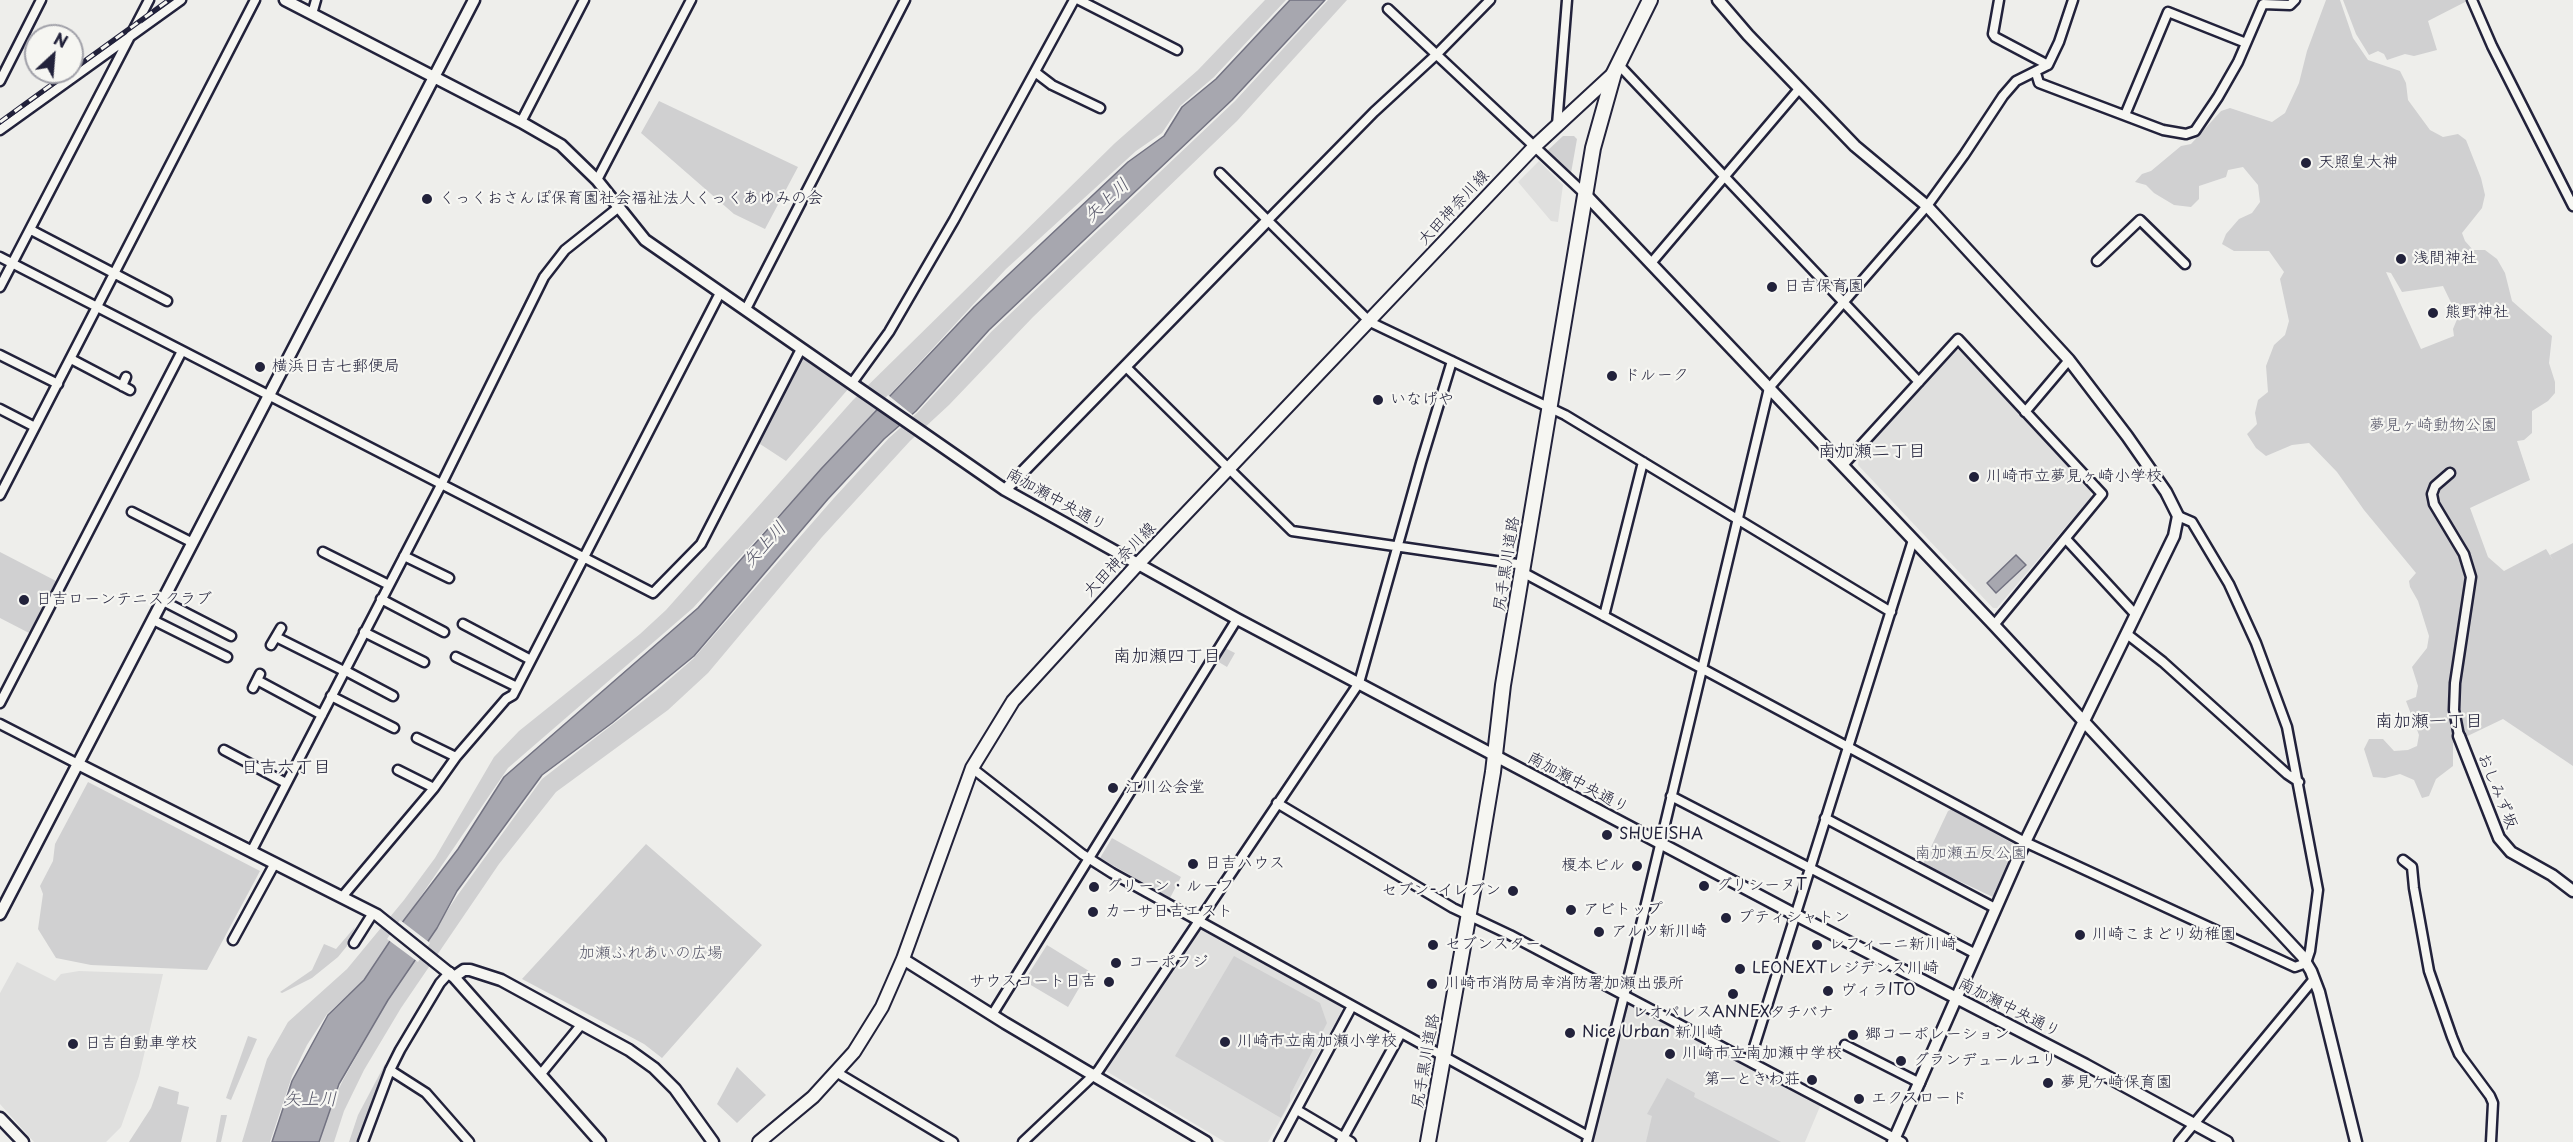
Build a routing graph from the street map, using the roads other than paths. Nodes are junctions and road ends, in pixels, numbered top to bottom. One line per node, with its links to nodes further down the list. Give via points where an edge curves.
1 (41, 0): 32 (street)
2 (149, 0): 23 (street)
3 (181, 0): 23 (street)
4 (255, 0): 54 (street)
5 (285, 0): 22 (street, 南加瀬中央通り)
6 (316, 0): 22 (street)
7 (474, 0): 31 (street)
8 (584, 0): 36 (street)
9 (691, 0): 42 (street)
10 (905, 0): 60 (street)
11 (1074, 0): 29 (street)
12 (1079, 0): 25 (street)
13 (1490, 0): 26 (street)
14 (1567, 0): 37 (street)
15 (1650, 0): 28 (main road, 尻手黒川道路)
16 (1718, 0): 33 (street)
17 (1999, 0): 27 (street, via 1995,37)
18 (2073, 0): 27 (street)
19 (2295, 0): 24 (street, via 2290,5 2263,4)
20 (2472, 0): 45 (street)
21 (1388, 9): 26 (street)
22 (312, 14): 31 (street, 南加瀬中央通り)
23 (132, 34): 38 (street); 48 (street)
24 (2246, 43): 35 (street, via 2195,131 2186,134 2163,130); 35 (street, via 2168,12)
25 (1177, 50)
26 (1437, 54): 39 (street); 47 (street)
27 (2048, 65): 30 (street)
28 (1616, 68): 37 (main road, 大田神奈川線); 41 (street); 43 (main road, 尻手黒川道路, via 1593,148)
29 (1035, 72): 34 (street, via 1052,85); 72 (street)
30 (2036, 73): 35 (street, via 2039,83); 44 (street, via 2016,81 2003,96)
31 (434, 77): 36 (street, 南加瀬中央通り); 74 (street)
32 (0, 81)
33 (1799, 89): 41 (street); 44 (street, via 1855,146)
34 (1100, 108)
35 (2125, 115)
36 (521, 122): 42 (street, 南加瀬中央通り, via 561,145)
37 (1557, 125): 39 (main road, 大田神奈川線)
38 (0, 130)
39 (1535, 146): 43 (street); 61 (main road, 大田神奈川線)
40 (1220, 173): 47 (street)
41 (1725, 177): 51 (street); 58 (street)
42 (597, 180): 46 (street, 南加瀬中央通り)
43 (1585, 194): 51 (street); 76 (main road, 尻手黒川道路)
44 (1926, 206): 58 (street); 66 (street)
45 (2573, 206)
46 (619, 207): 56 (street, 南加瀬中央通り, via 645,240); 83 (street, via 565,250 544,277)
47 (1268, 220): 61 (street); 68 (street)
48 (31, 230): 52 (street); 54 (street)
49 (0, 257): 52 (street)
50 (2097, 261): 53 (street, via 2140,220)
51 (1652, 262): 73 (street)
52 (12, 263): 55 (street); 59 (street)
53 (2185, 264)
54 (115, 274): 57 (street); 59 (street)
55 (0, 287)
56 (720, 293): 60 (street, 南加瀬中央通り); 95 (street)
57 (167, 301)
58 (1843, 302): 69 (street); 73 (street)
59 (98, 307): 63 (street); 65 (street)
60 (746, 309): 62 (street, 南加瀬中央通り)
61 (1370, 322): 67 (street); 81 (main road, 大田神奈川線)
62 (801, 348): 72 (street, 南加瀬中央通り); 95 (street, via 701,544 653,593)
63 (182, 351): 74 (street); 125 (street)
64 (0, 355): 70 (street)
65 (71, 359): 70 (street); 71 (street)
66 (2068, 360): 77 (street); 86 (street, via 2127,436)
67 (1452, 361): 76 (street); 92 (street)
68 (1125, 366): 81 (street); 84 (street)
69 (1919, 382): 77 (street, via 1958,339); 80 (street)
70 (58, 384): 78 (street)
71 (126, 384)
72 (857, 386): 84 (street, 南加瀬中央通り)
73 (1769, 388): 80 (street); 88 (street)
74 (270, 397): 83 (street); 91 (street)
75 (0, 409): 78 (street)
76 (1550, 409): 79 (street); 97 (main road, 尻手黒川道路)
77 (2025, 411): 89 (street, via 2102,494)
78 (35, 427): 85 (street)
79 (1643, 462): 88 (street); 104 (street)
80 (1843, 465): 90 (street)
81 (1230, 469): 92 (street, via 1293,531); 96 (main road, 大田神奈川線)
82 (2450, 473): 130 (street, via 2432,494 2464,554 2471,577 2455,683 2454,710)
83 (441, 485): 94 (street); 95 (street)
84 (1005, 490): 96 (street, 南加瀬中央通り)
85 (0, 495)
86 (2178, 516): 103 (street, via 2174,536); 139 (street, via 2192,522 2229,584 2256,643 2281,707)
87 (136, 517): 91 (street)
88 (1738, 519): 102 (street); 118 (street)
89 (2066, 539): 103 (street); 108 (street)
90 (1913, 540): 102 (street); 108 (street)
91 (193, 543): 101 (street)
92 (1397, 546): 97 (street); 121 (street)
93 (323, 552): 99 (street, via 335,554)
94 (404, 556): 98 (street); 99 (street)
95 (583, 558): 116 (street)
96 (1138, 564): 105 (street, 南加瀬中央通り); 137 (main road, 大田神奈川線, via 1013,701)
97 (1524, 569): 104 (street); 134 (main road, 尻手黒川道路)
98 (449, 578)
99 (389, 585): 100 (street)
100 (381, 599): 110 (street); 111 (street)
101 (163, 601): 106 (street); 113 (street)
102 (1891, 612): 132 (street)
103 (2136, 615): 112 (street)
104 (1604, 616): 118 (street)
105 (1237, 619): 121 (street, 南加瀬中央通り); 148 (street)
106 (153, 620): 114 (street); 136 (street)
107 (463, 624): 116 (street)
108 (1994, 625): 127 (street)
109 (281, 628): 119 (street, via 274,641)
110 (364, 632): 117 (street); 119 (street)
111 (444, 632)
112 (2127, 634): 127 (street); 139 (street)
113 (231, 636)
114 (227, 657)
115 (456, 657): 122 (street)
116 (531, 660): 122 (street)
117 (424, 662)
118 (1702, 669): 132 (street); 142 (street)
119 (344, 671): 123 (street); 124 (street)
120 (257, 681): 126 (street)
121 (1359, 683): 134 (street, 南加瀬中央通り); 143 (street)
122 (517, 687): 135 (street)
123 (331, 696): 126 (street); 129 (street)
124 (393, 696)
125 (0, 703)
126 (322, 715): 140 (street)
127 (2085, 721): 145 (street); 164 (street)
128 (0, 724): 136 (street)
129 (394, 728)
130 (2459, 736): 152 (street, おしみず坂, via 2499,838 2511,852)
131 (417, 738): 135 (street)
132 (1847, 746): 144 (street); 145 (street)
133 (224, 750): 140 (street)
134 (1494, 756): 146 (street, 南加瀬中央通り); 157 (main road, 尻手黒川道路)
135 (456, 757): 141 (street)
136 (78, 764): 147 (street); 155 (street)
137 (972, 768): 148 (street); 163 (main road, 大田神奈川線)
138 (398, 770): 141 (street)
139 (2299, 782): 164 (street, via 2318,890)
140 (286, 783): 147 (street)
141 (434, 788): 153 (street)
142 (1671, 796): 146 (street); 151 (street)
143 (1277, 803): 157 (street); 159 (street)
144 (1825, 818): 151 (street); 154 (street)
145 (2025, 842): 154 (street); 164 (street, via 2295,968)
146 (1660, 843): 158 (street, 南加瀬中央通り); 167 (street)
147 (252, 850): 150 (street)
148 (1091, 860): 159 (street); 170 (street)
149 (2403, 860): 201 (street, via 2412,867 2429,971 2452,1037 2459,1054 2493,1103)
150 (275, 863): 153 (street); 160 (street)
151 (1809, 867): 158 (street); 162 (street)
152 (2573, 891)
153 (342, 897): 156 (street)
154 (1995, 908): 162 (street)
155 (0, 914)
156 (375, 914): 161 (street); 165 (street)
157 (1468, 914): 167 (street); 174 (main road, 尻手黒川道路)
158 (1794, 914): 168 (street, 南加瀬中央通り); 175 (street)
159 (1199, 920): 169 (street); 179 (street)
160 (233, 940)
161 (354, 943)
162 (1976, 954): 168 (street)
163 (903, 959): 170 (street); 177 (main road, 大田神奈川線, via 882,1007 854,1052)
164 (2306, 963): 166 (street)
165 (449, 972): 171 (street, via 470,970 501,980); 176 (street); 178 (street)
166 (2314, 980): 183 (street); 200 (street)
167 (1624, 996): 175 (street); 184 (street)
168 (1956, 998): 180 (street); 183 (street, 南加瀬中央通り)
169 (1352, 1006): 172 (street); 181 (street)
170 (992, 1015): 179 (street)
171 (580, 1025): 178 (street); 191 (street, via 629,1050 654,1068 675,1089)
172 (1401, 1033): 174 (street); 185 (street)
173 (1845, 1045): 180 (street)
174 (1443, 1057): 184 (street); 197 (main road, 尻手黒川道路)
175 (1750, 1060): 186 (street)
176 (390, 1070): 188 (street); 189 (street, via 426,1093)
177 (836, 1072): 192 (main road, 大田神奈川線, via 813,1097); 193 (street)
178 (540, 1075): 190 (street)
179 (1093, 1076): 194 (street); 195 (street)
180 (1920, 1083): 186 (street)
181 (1297, 1110): 185 (street); 196 (street)
182 (0, 1118): 187 (street)
183 (2195, 1122): 198 (street); 199 (street, 南加瀬中央通り)
184 (1588, 1139)
185 (1345, 1140)
186 (1897, 1141)
187 (23, 1142)
188 (363, 1142)
189 (470, 1142)
190 (600, 1142)
191 (713, 1142)
192 (759, 1142)
193 (952, 1142)
194 (1023, 1142)
195 (1206, 1142)
196 (1279, 1142)
197 (1428, 1142)
198 (2179, 1142)
199 (2227, 1142)
200 (2356, 1142)
201 (2491, 1142)

